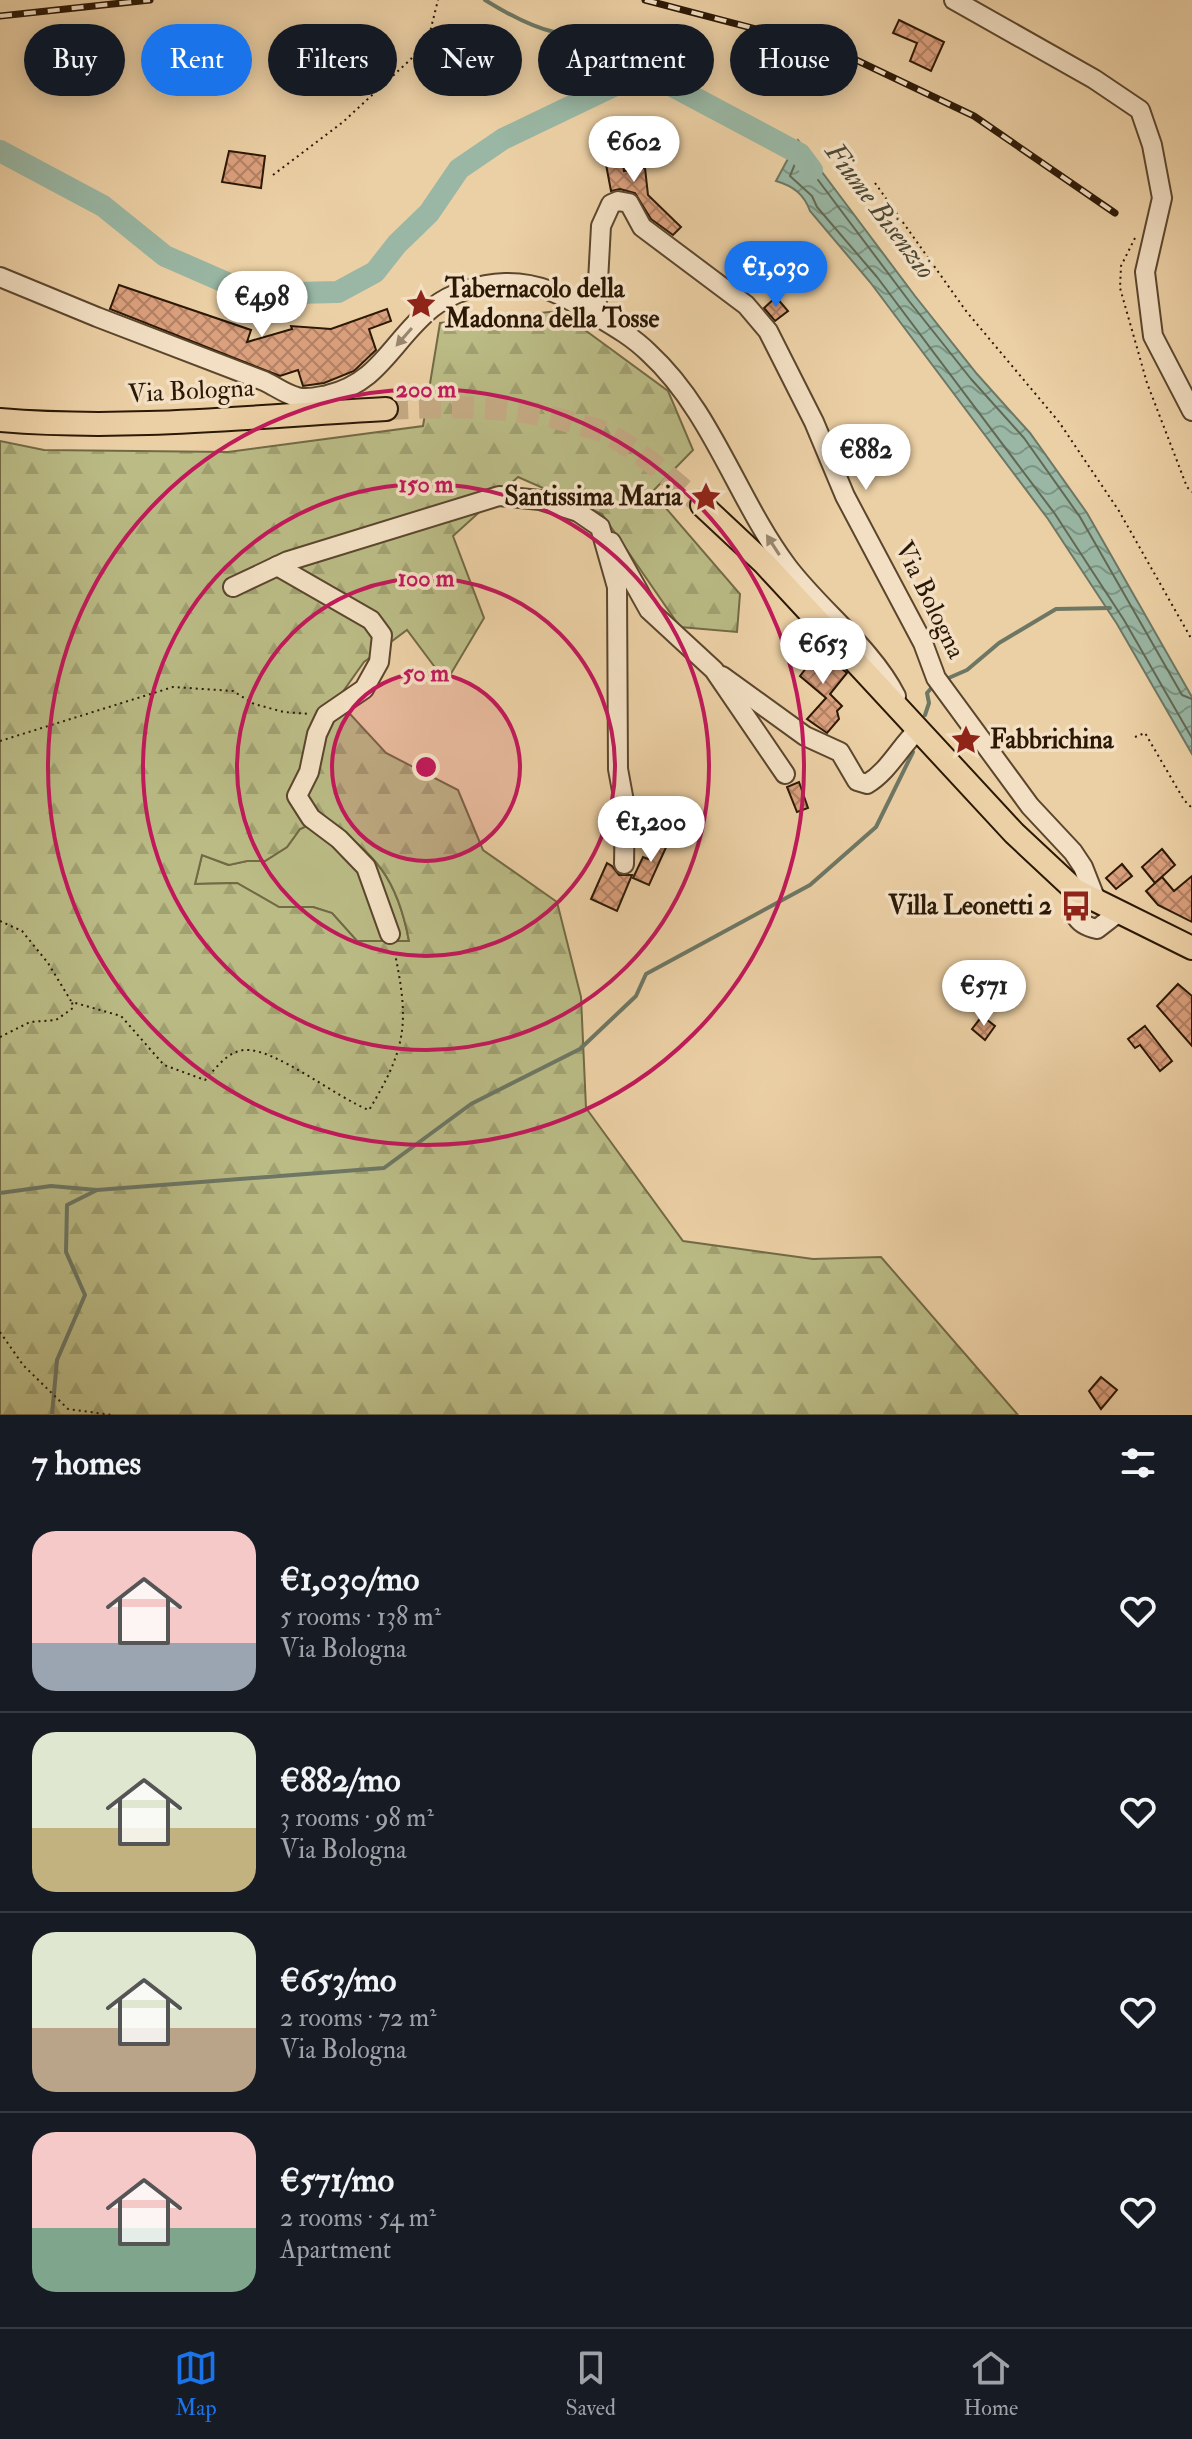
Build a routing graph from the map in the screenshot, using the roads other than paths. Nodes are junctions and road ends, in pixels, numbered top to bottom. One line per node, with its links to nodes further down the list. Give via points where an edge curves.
1 (954, 0): 5 (street, via 1140,110 1162,198 1145,272 1153,336)
2 (0, 277): 3 (street, one-way to 2, via 558,292 532,285 480,286 431,308 373,373 355,385 307,398)
3 (591, 312): 12 (street, one-way to 3, via 879,669 776,550 666,370 626,334); 15 (street, Via Bologna, via 597,300 601,226 611,204 618,201 629,203 642,227 758,316 794,380 936,678 1030,806 1073,852 1083,867)
4 (386, 409): 6 (main road, Via Bologna, via 109,424)
5 (1192, 411)
6 (0, 420)
7 (702, 505): 12 (main road, via 764,563)
8 (600, 527): 9 (street, via 578,512 540,500 499,496); 11 (street, via 649,610); 14 (street, via 617,587)
9 (277, 566): 10 (street); 16 (street, via 371,620 382,635 379,662 364,689 326,715 297,796 311,818 366,867)
10 (233, 587)
11 (714, 670): 12 (street, via 805,736 840,752 857,781 867,784 882,775); 13 (street)
12 (913, 722): 15 (main road, via 1014,833)
13 (785, 774)
14 (624, 864)
15 (1086, 895): 17 (main road)
16 (390, 934)
17 (1192, 948)

